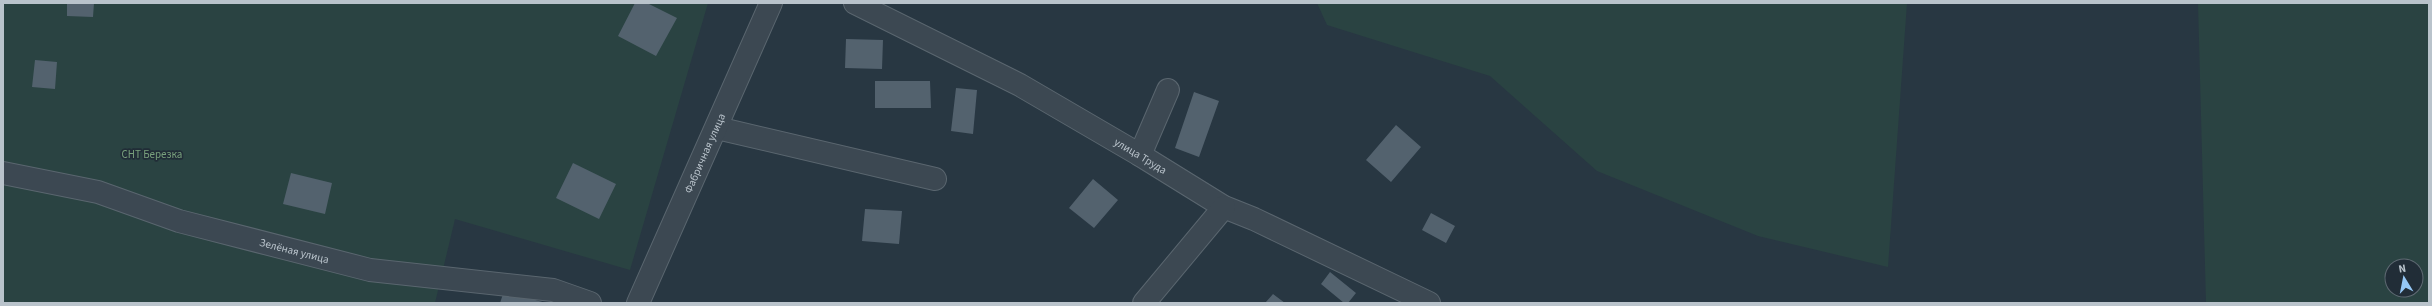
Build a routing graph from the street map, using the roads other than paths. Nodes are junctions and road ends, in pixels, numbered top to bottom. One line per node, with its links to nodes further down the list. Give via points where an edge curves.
1 (771, 3): 4 (street, Фабричная улица)
2 (855, 3): 5 (street, улица Труда, via 1020,85)
3 (1168, 90): 5 (street)
4 (717, 128): 7 (street); 10 (street, Фабричная улица)
5 (1140, 154): 8 (street, улица Труда)
6 (3, 174): 9 (street, Зелёная улица, via 98,192 179,221 370,270 553,290)
7 (935, 179)
8 (1224, 207): 11 (street); 12 (street, улица Труда)
9 (590, 303)
10 (638, 303)
11 (1144, 303)
12 (1429, 303)

